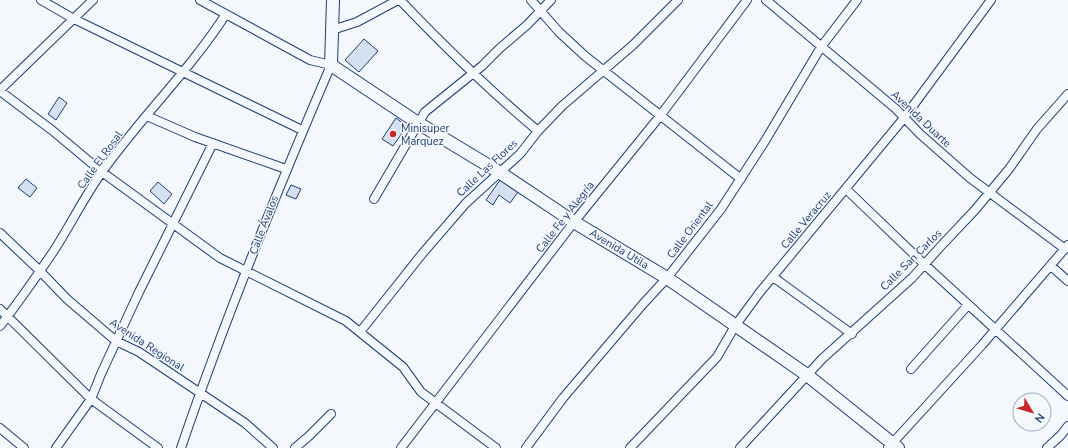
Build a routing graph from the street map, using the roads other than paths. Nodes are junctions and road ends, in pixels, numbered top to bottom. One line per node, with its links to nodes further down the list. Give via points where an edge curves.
1 (41, 0): 15 (street)
2 (93, 0): 15 (street)
3 (200, 0): 14 (street)
4 (333, 0): 16 (street, Calle Ávalos)
5 (399, 0): 16 (street, via 357,22); 21 (street)
6 (531, 0): 13 (street)
7 (551, 0): 13 (street)
8 (678, 0): 19 (street, Calle Las Flores)
9 (747, 0): 25 (street, Calle Fe y Alegría)
10 (766, 0): 17 (street, Avenida Duarte)
11 (857, 0): 17 (street, Calle Oriental)
12 (991, 0): 26 (street, Calle Veracruz)
13 (541, 11): 19 (street, via 559,32); 21 (street)
14 (226, 14): 18 (street, via 310,60); 20 (street, Calle El Rosal, via 196,57)
15 (74, 19): 20 (street); 22 (street)
16 (332, 30): 18 (street, Calle Ávalos)
17 (821, 47): 26 (street, Avenida Duarte); 34 (street, Calle Oriental)
18 (331, 64): 27 (street, Avenida Utila); 28 (street, Calle Ávalos)
19 (602, 70): 25 (street); 29 (street, Calle Las Flores)
20 (182, 72): 24 (street, Calle El Rosal); 28 (street)
21 (473, 73): 27 (street, via 425,112); 29 (street)
22 (0, 90): 32 (street)
23 (1068, 94): 36 (street, Calle San Carlos, via 1037,129)
24 (147, 116): 30 (street); 32 (street, Calle El Rosal)
25 (660, 116): 34 (street); 38 (street, Calle Fe y Alegría)
26 (904, 118): 35 (street, Calle Veracruz); 36 (street, Avenida Duarte)
27 (418, 123): 33 (street, Avenida Utila); 37 (street)
28 (302, 130): 31 (street, Calle Ávalos)
29 (538, 131): 33 (street, Calle Las Flores, via 520,154)
30 (213, 143): 31 (street); 39 (street)
31 (286, 169): 45 (street, Calle Ávalos)
32 (102, 172): 39 (street); 44 (street, Calle El Rosal, via 53,252)
33 (499, 172): 38 (street, Avenida Utila); 55 (street, Calle Las Flores, via 466,202)
34 (741, 180): 47 (street, Calle Oriental)
35 (846, 189): 42 (street); 46 (street, Calle Veracruz)
36 (990, 193): 41 (street, Avenida Duarte); 42 (street, Calle San Carlos)
37 (374, 199)
38 (574, 222): 47 (street, Avenida Utila); 63 (street, Calle Fe y Alegría)
39 (172, 223): 45 (street, via 220,258); 57 (street)
40 (0, 233): 44 (street, Avenida Regional)
41 (1066, 247): 43 (street)
42 (924, 264): 49 (street); 56 (street, Calle San Carlos)
43 (1051, 266): 48 (street); 54 (street)
44 (39, 270): 51 (street, Calle El Rosal); 57 (street, Avenida Regional, via 66,299)
45 (246, 271): 55 (street, via 346,321); 60 (street, Calle Ávalos)
46 (773, 277): 53 (street, Calle Veracruz); 56 (street)
47 (667, 278): 53 (street, Avenida Utila); 76 (street, Calle Oriental, via 563,398)
48 (1068, 280)
49 (968, 305): 54 (street); 58 (street)
50 (0, 309): 51 (street)
51 (8, 316): 52 (street, Calle El Rosal); 62 (street)
52 (0, 326)
53 (735, 326): 59 (street, Avenida Utila); 77 (street, Calle Veracruz, via 717,357)
54 (995, 330): 61 (street); 67 (street)
55 (360, 332): 63 (street, via 403,368 422,392)
56 (852, 334): 59 (street, Calle San Carlos)
57 (116, 341): 60 (street, Avenida Regional, via 139,352); 62 (street)
58 (910, 369)
59 (807, 375): 67 (street, Avenida Utila); 78 (street, Calle San Carlos)
60 (200, 393): 71 (street, Calle Ávalos); 72 (street, Avenida Regional, via 245,423)
61 (1068, 396)
62 (91, 399): 69 (street); 70 (street)
63 (436, 402): 74 (street, Calle Fe y Alegría); 75 (street)
64 (331, 414): 73 (street)
65 (1068, 426): 79 (street)
66 (0, 428): 68 (street)
67 (893, 447)
68 (24, 448)
69 (56, 448)
70 (158, 448)
71 (181, 448)
72 (273, 448)
73 (295, 448)
74 (400, 448)
75 (496, 448)
76 (526, 448)
77 (630, 448)
78 (740, 448)
79 (1047, 448)

